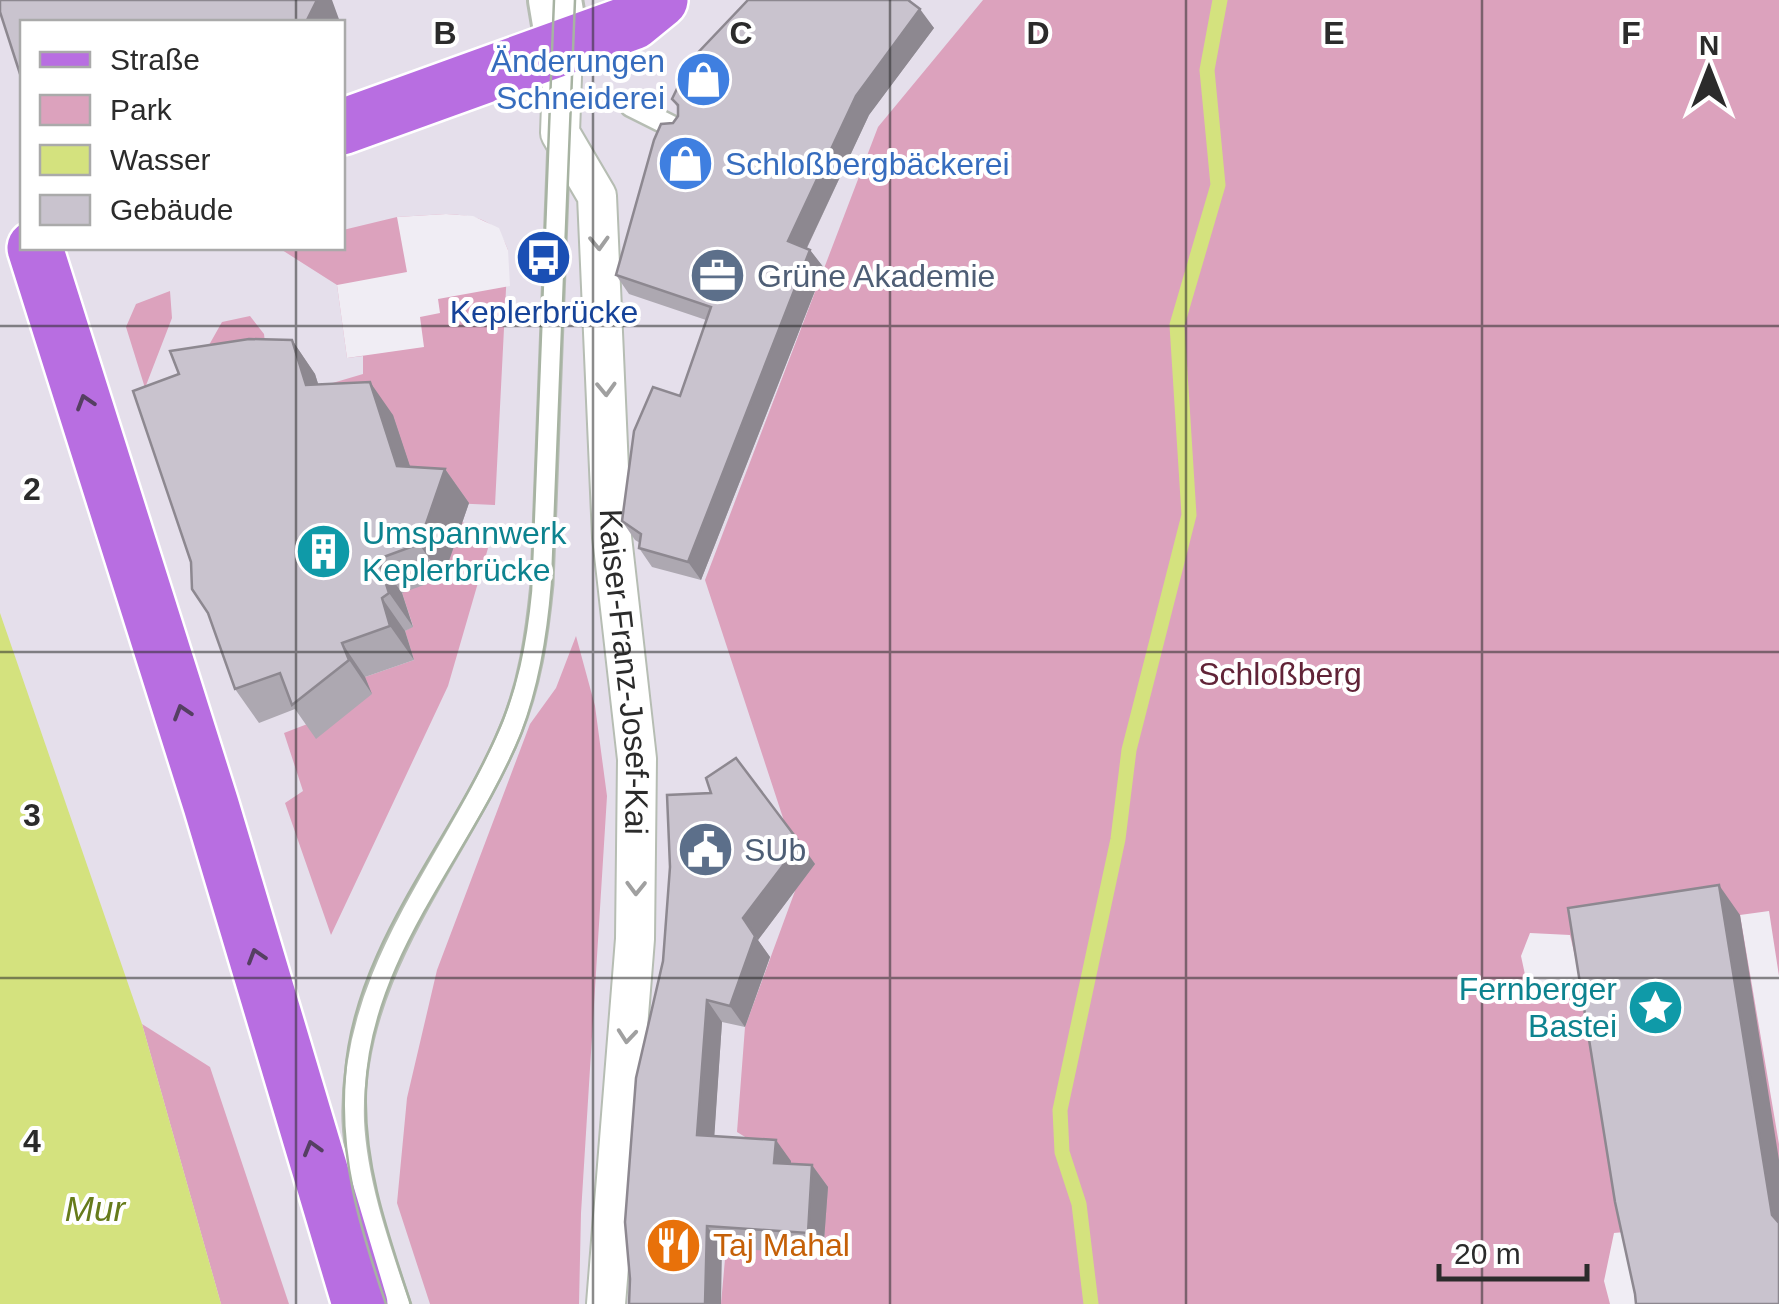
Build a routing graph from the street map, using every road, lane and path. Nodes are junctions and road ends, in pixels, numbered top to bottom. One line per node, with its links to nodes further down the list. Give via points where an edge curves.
1 (660, 0): 2 (main road, via 633,22)
2 (559, 24): 4 (main road); 6 (street)
3 (631, 106): 5 (lane)
4 (345, 126)
5 (679, 130)
6 (560, 134): 9 (lane, via 534,654 510,730 392,953 358,1064 359,1164); 10 (street, Kaiser-Franz-Josef-Kai, one-way to 10, via 597,196 612,537 636,758 636,939)
7 (36, 250): 8 (main road, one-way to 7)
8 (360, 1304)
9 (399, 1304)
10 (606, 1304)

